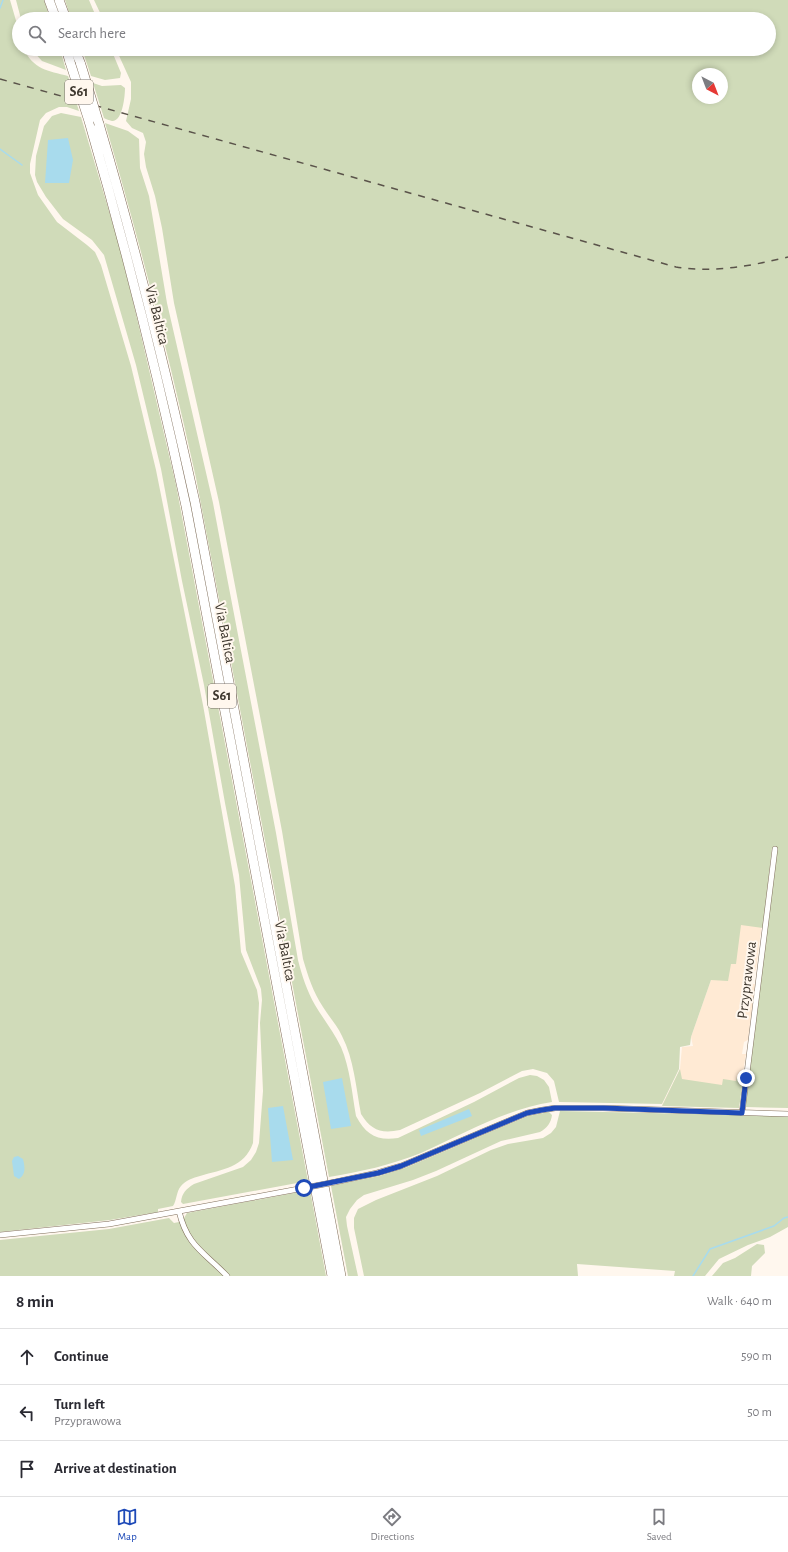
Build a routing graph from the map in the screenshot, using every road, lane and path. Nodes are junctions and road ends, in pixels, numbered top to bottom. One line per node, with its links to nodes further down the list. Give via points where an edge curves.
1 (49, 0): 3 (highway)
2 (59, 0): 4 (highway)
3 (53, 12)
4 (63, 12)
5 (68, 56): 13 (highway, Via Baltica / S61, bridge, via 138,296 186,506)
6 (78, 56): 14 (highway, Via Baltica / S61, bridge, via 146,293 195,502)
7 (775, 849): 8 (street, Przyprawowa)
8 (742, 1113): 9 (street); 10 (street, bridge, via 603,1108 542,1110 527,1113 401,1166 378,1173)
9 (788, 1114)
10 (179, 1211): 11 (street, via 109,1224); 12 (street, via 184,1229 194,1245)
11 (0, 1236)
12 (227, 1276)
13 (332, 1276)
14 (341, 1276)

